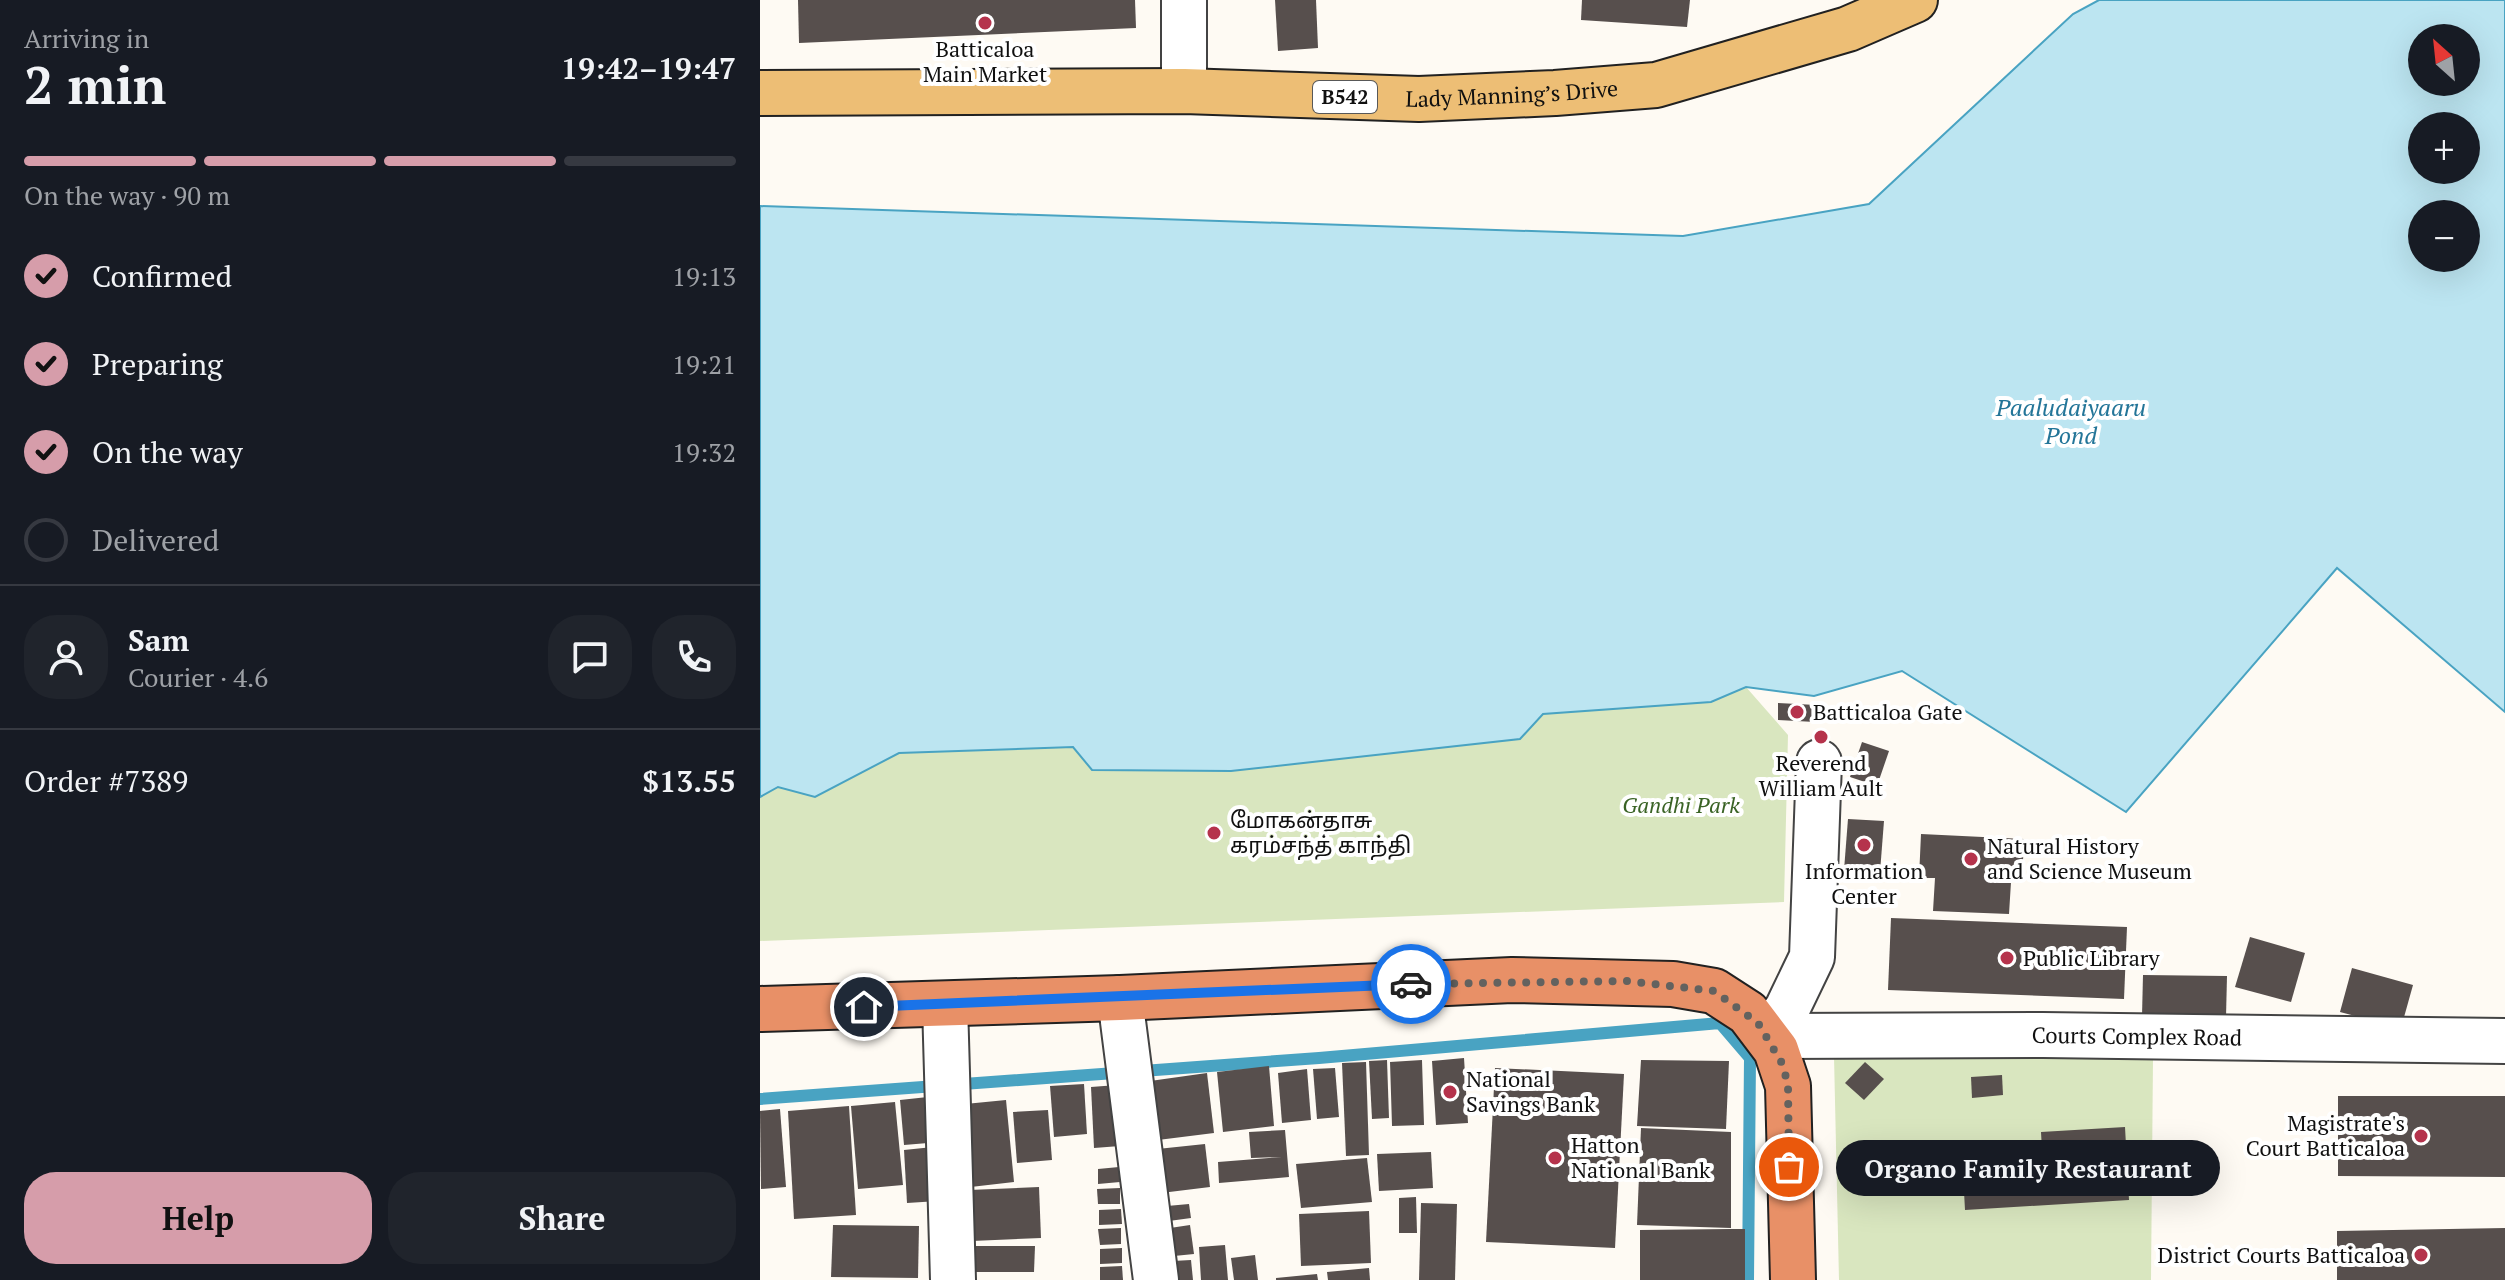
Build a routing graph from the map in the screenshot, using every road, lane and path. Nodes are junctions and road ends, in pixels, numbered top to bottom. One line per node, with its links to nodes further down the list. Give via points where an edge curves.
1 (1184, 0): 3 (street)
2 (1915, 0): 3 (main road, Lady Manning’s Drive / B542, via 1848,29 1656,85 1419,99)
3 (1184, 91): 4 (main road, Lady Manning’s Drive / B542)
4 (760, 93)
5 (1819, 762): 9 (street, via 1812,957 1787,1009)
6 (1120, 998): 7 (highway); 9 (highway, via 1512,980 1673,984 1714,991 1748,1013); 12 (street)
7 (945, 1004): 8 (highway); 11 (street)
8 (760, 1009)
9 (1767, 1036): 10 (street, Courts Complex Road); 13 (highway, via 1788,1086)
10 (2505, 1041)
11 (953, 1280)
12 (1156, 1280)
13 (1793, 1280)

